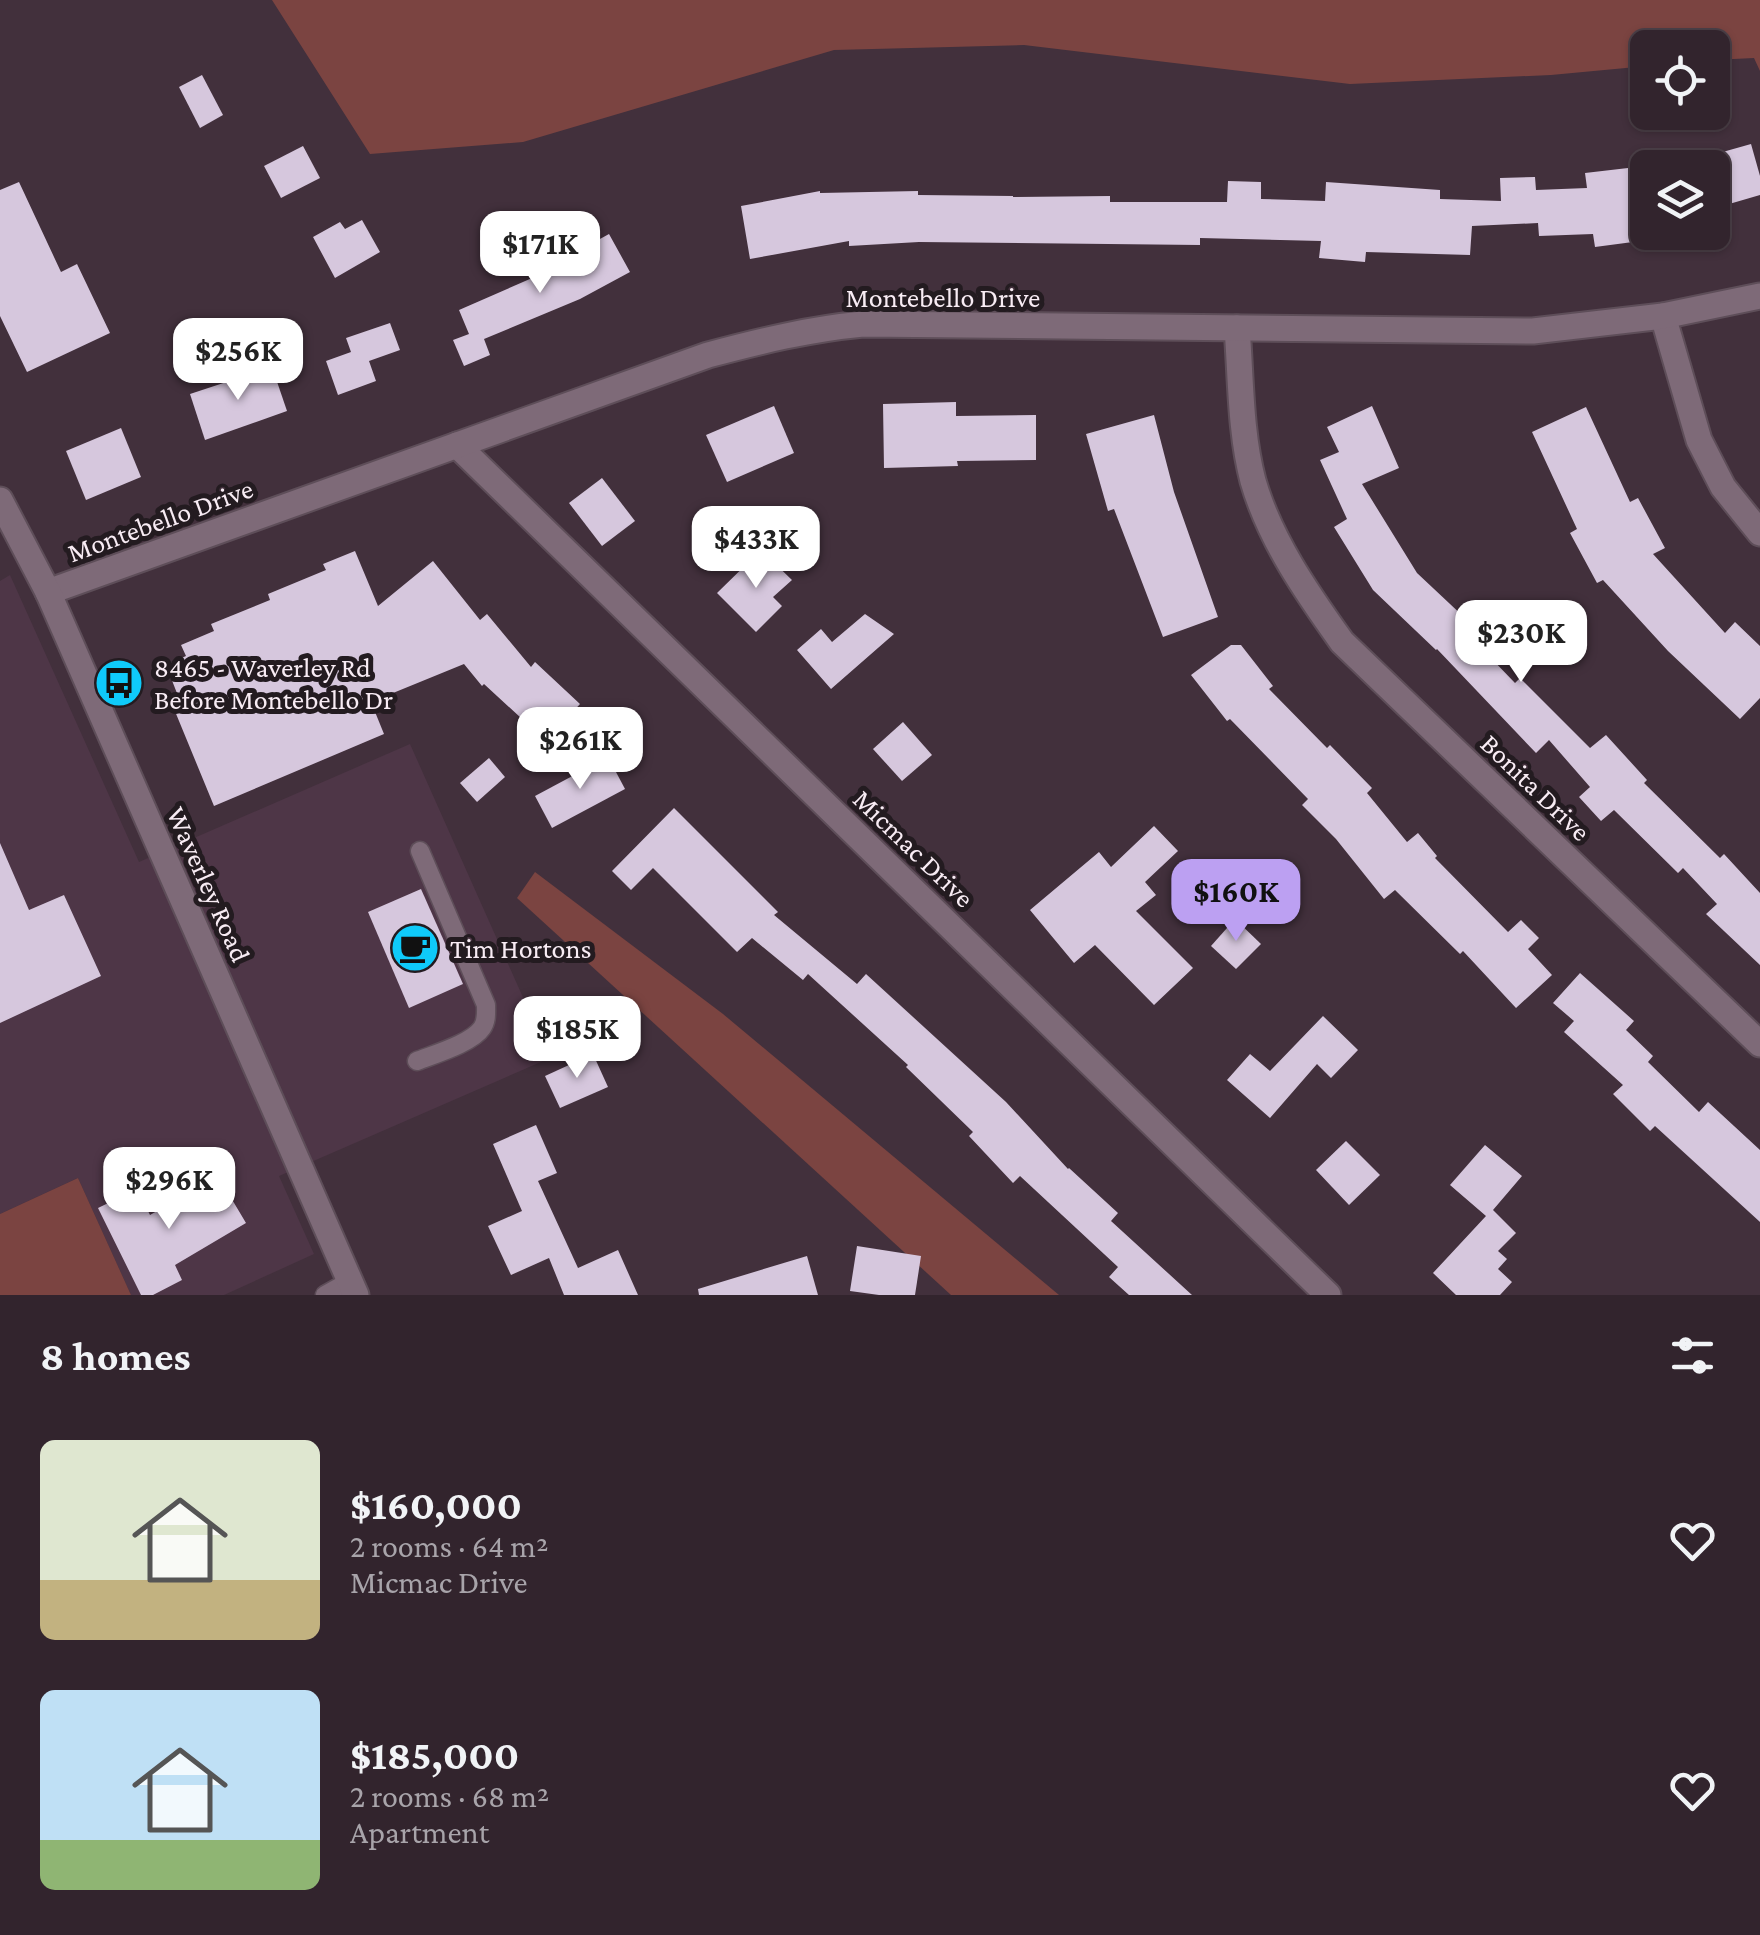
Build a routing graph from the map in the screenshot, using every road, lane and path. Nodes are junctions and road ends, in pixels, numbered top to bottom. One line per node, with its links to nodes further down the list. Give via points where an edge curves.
1 (1760, 296): 2 (street, Montebello Drive)
2 (1663, 316): 3 (street, Montebello Drive, via 1533,330); 6 (street, via 1699,440 1723,486)
3 (1237, 328): 4 (street, Montebello Drive, via 819,328 708,355); 9 (street, Bonita Drive, via 1254,482 1302,586 1342,642)
4 (457, 445): 7 (street, Montebello Drive); 13 (street, Micmac Drive)
5 (0, 500): 7 (street, Waverley Road)
6 (1760, 533)
7 (48, 592): 11 (street, Waverley Road)
8 (420, 852): 10 (lane, via 486,1004 486,1018 471,1038)
9 (1760, 1044)
10 (418, 1061)
11 (353, 1288): 12 (lane)
12 (325, 1295)
13 (1328, 1295)

